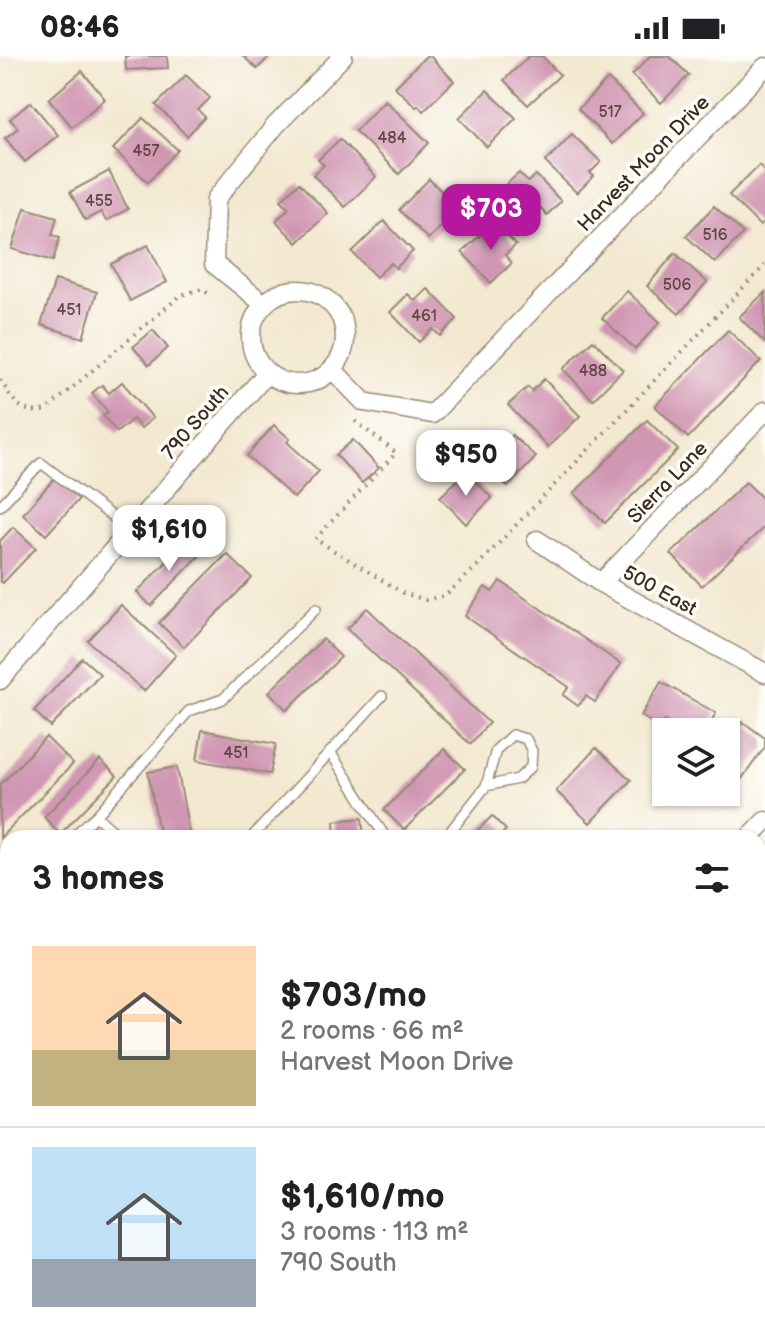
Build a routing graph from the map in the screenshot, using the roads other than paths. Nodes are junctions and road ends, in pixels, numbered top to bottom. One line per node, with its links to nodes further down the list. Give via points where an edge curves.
1 (343, 56): 3 (street, via 276,125 216,199 214,264)
2 (765, 67): 4 (street, Harvest Moon Drive, via 432,414 364,402)
3 (264, 304): 4 (street, via 290,290 319,294 331,303 345,329 341,358); 5 (street, via 255,317 251,347)
4 (333, 370): 5 (street, via 304,385 290,385)
5 (267, 373): 8 (street, 790 South)
6 (765, 411): 10 (street, Sierra Lane)
7 (0, 506): 8 (lane, via 41,463)
8 (130, 530): 13 (street, 790 South)
9 (537, 540): 10 (street, 500 East)
10 (601, 583): 12 (street, 500 East)
11 (316, 609): 17 (lane, via 223,699 189,711)
12 (765, 673)
13 (0, 680)
14 (382, 696): 15 (lane)
15 (330, 752): 20 (lane); 21 (lane)
16 (486, 786): 16 (lane, via 496,750 512,735 526,739 531,767 518,779); 22 (lane)
17 (96, 816): 18 (lane); 19 (lane)
18 (80, 830)
19 (112, 830)
20 (258, 830)
21 (381, 830)
22 (451, 830)

